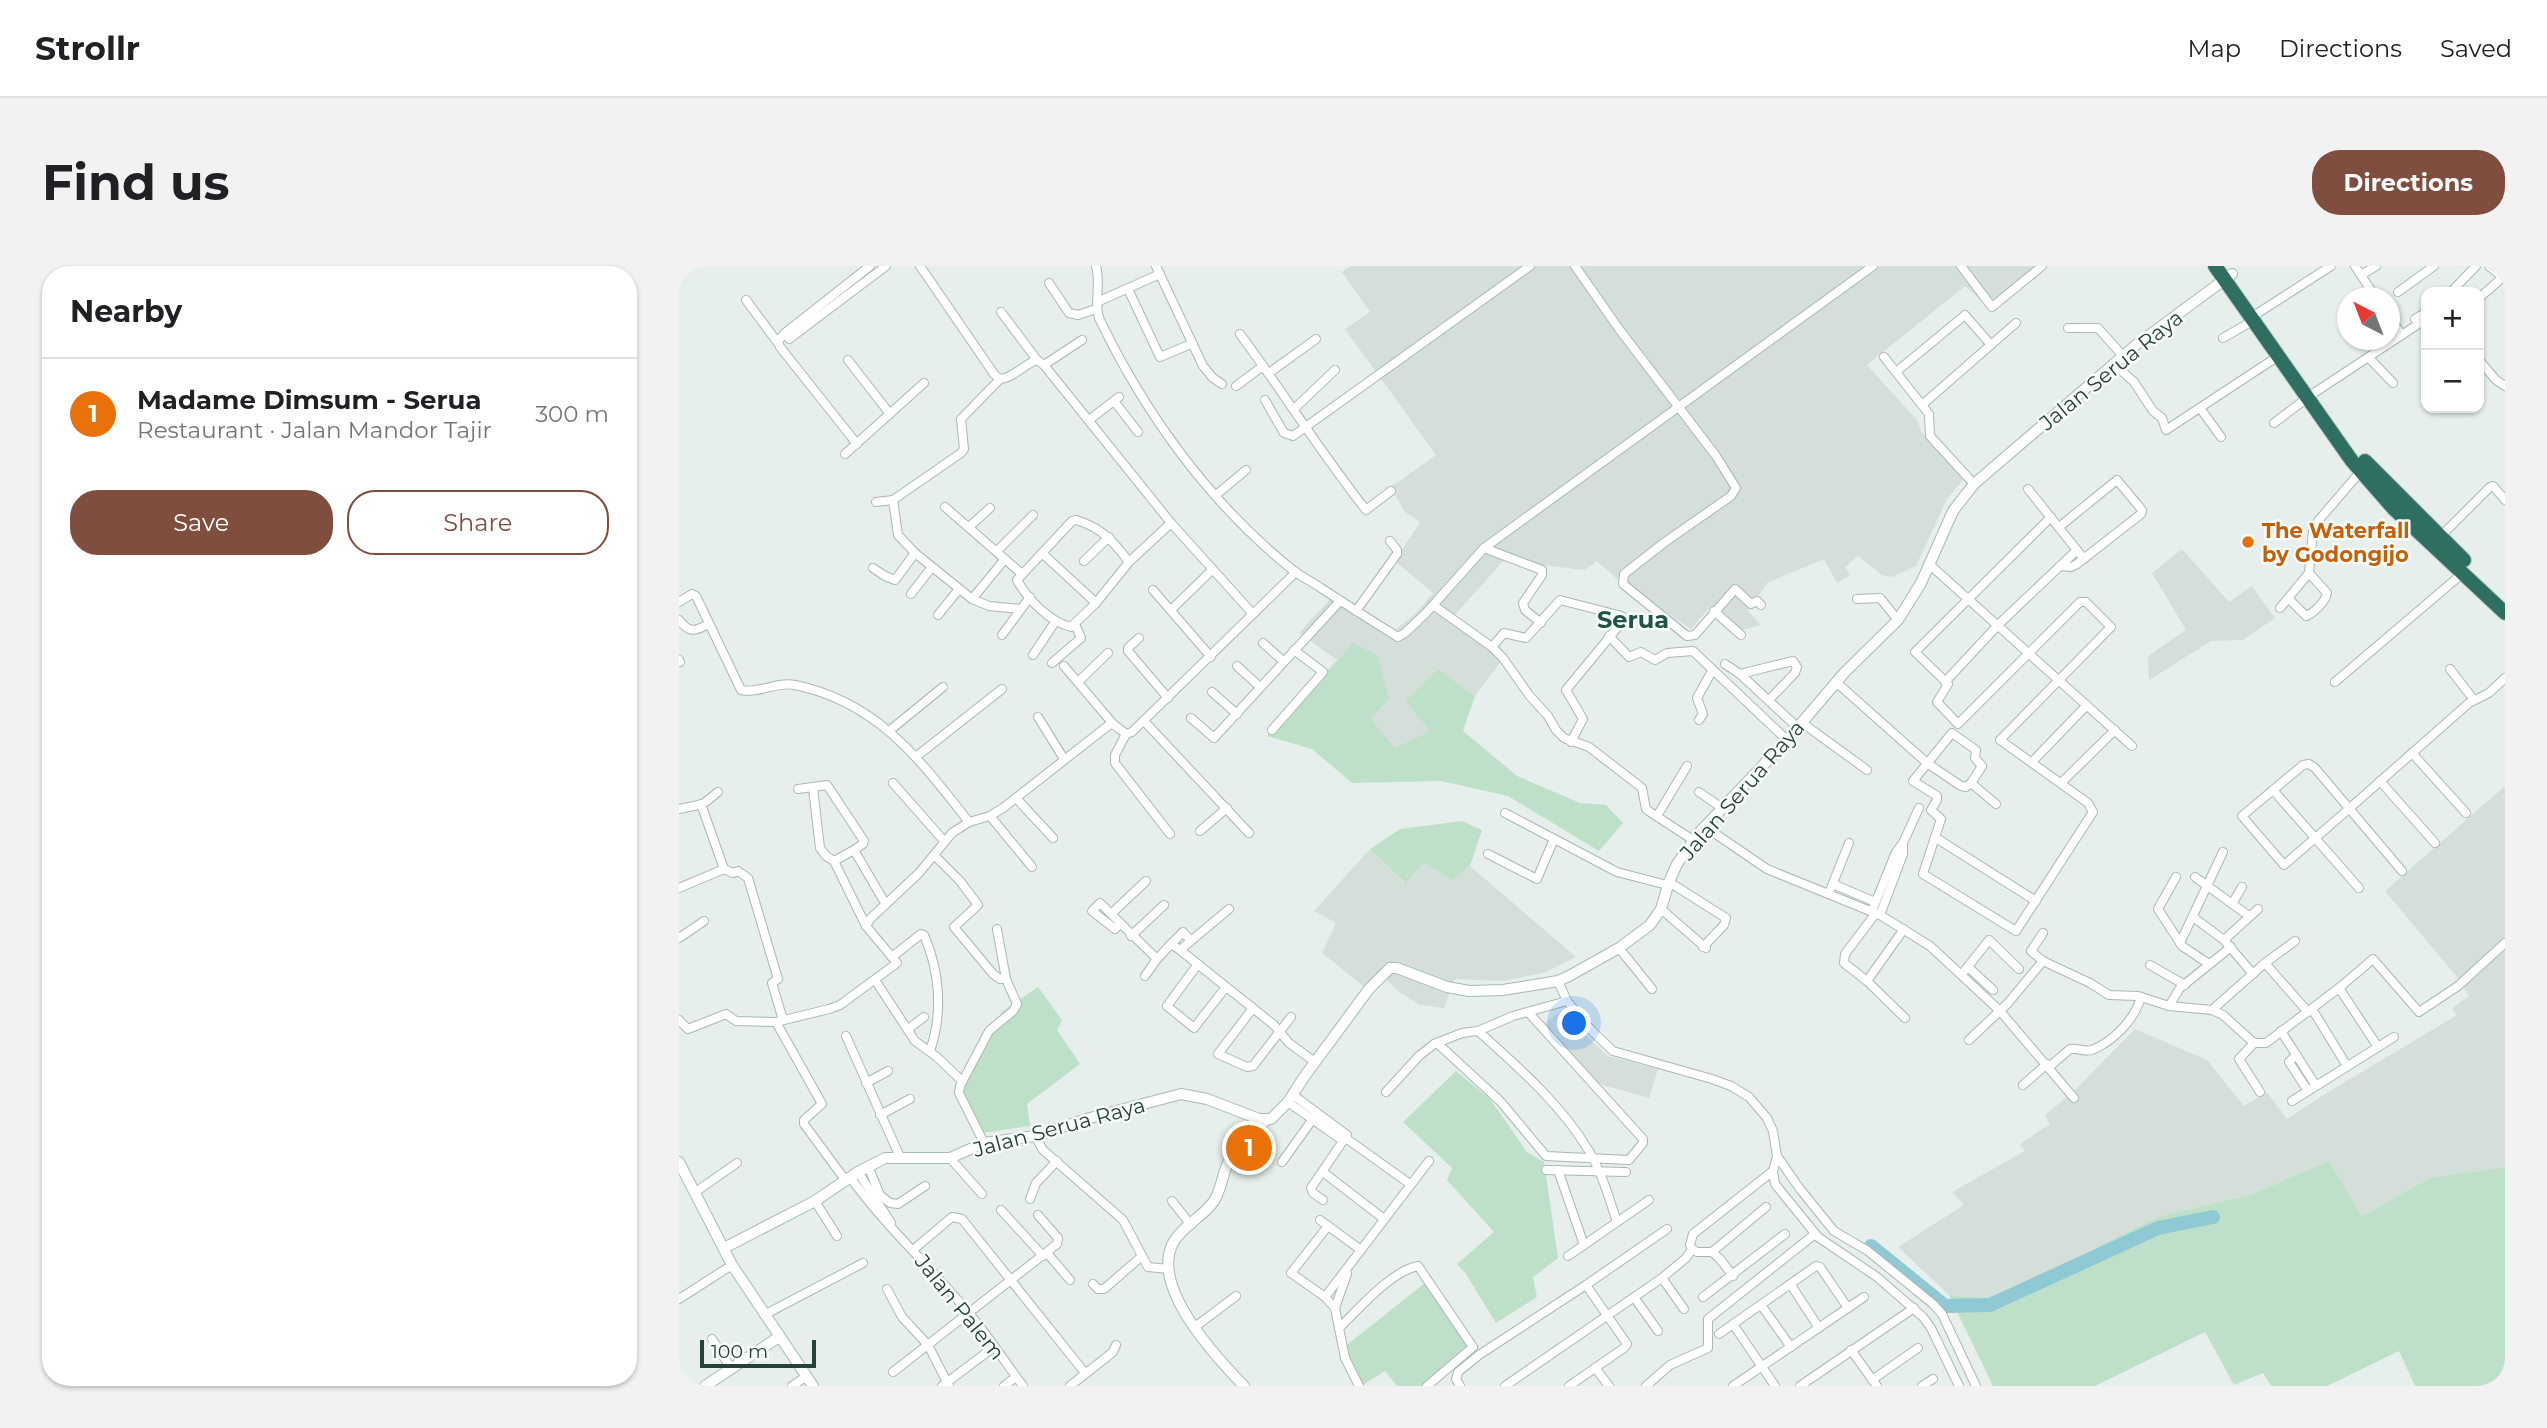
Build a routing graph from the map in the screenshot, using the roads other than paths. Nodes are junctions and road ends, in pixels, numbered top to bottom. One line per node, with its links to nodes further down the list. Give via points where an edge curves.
1 (870, 266): 41 (street)
2 (886, 266): 41 (street)
3 (920, 266): 55 (street)
4 (1096, 266): 27 (street)
5 (1530, 266): 70 (street)
6 (1575, 266): 64 (street)
7 (1873, 266): 64 (street)
8 (1961, 266): 9 (street, via 1991,307)
9 (2042, 266)
10 (2215, 266): 18 (highway)
11 (2330, 266): 30 (street)
12 (2355, 266): 19 (street)
13 (2376, 266): 19 (street)
14 (2434, 266): 24 (street)
15 (2476, 266): 22 (street)
16 (2489, 266): 25 (street, via 2503,276)
17 (1158, 270): 23 (street); 42 (street)
18 (2227, 273): 30 (highway); 44 (main road, Jalan Serua Raya)
19 (2361, 275): 21 (street)
20 (1049, 283): 27 (street, via 1069,313 1078,315)
21 (2369, 287)
22 (2456, 287)
23 (1128, 289): 27 (street); 42 (street, via 1161,358)
24 (2400, 291)
25 (2484, 293)
26 (746, 300): 41 (street)
27 (1096, 306): 80 (street, via 1140,396)
28 (1001, 312): 49 (street)
29 (2421, 315): 31 (street)
30 (2256, 317): 38 (street); 46 (highway); 61 (highway)
31 (2415, 319)
32 (2421, 322): 37 (street)
33 (2016, 323): 43 (street)
34 (2068, 328): 44 (street, via 2098,328)
35 (2400, 332): 37 (street)
36 (1240, 334): 52 (street)
37 (2402, 335): 47 (street)
38 (2223, 338)
39 (1316, 339): 52 (street)
40 (1082, 340): 49 (street)
41 (783, 341): 73 (street)
42 (1191, 344): 58 (street, via 1206,372)
43 (1991, 345): 54 (street, via 1965,315); 63 (street)
44 (2123, 356): 50 (main road, Jalan Serua Raya)
45 (1884, 357): 54 (street)
46 (2277, 357): 61 (highway); 65 (street)
47 (2369, 358): 57 (street); 61 (street)
48 (848, 360): 67 (street)
49 (1041, 363): 55 (street); 68 (street)
50 (2114, 364): 65 (street, via 2134,382 2166,430); 77 (main road, Jalan Serua Raya)
51 (2484, 366): 60 (street)
52 (1266, 369): 59 (street); 66 (street)
53 (1335, 370): 66 (street)
54 (1896, 372): 63 (street)
55 (1000, 379): 82 (street, via 961,419 961,453)
56 (924, 383): 67 (street)
57 (2393, 383)
58 (1222, 384)
59 (1236, 386)
60 (2505, 386)
61 (2315, 393): 69 (street); 76 (highway); 92 (highway, via 2359,455)
62 (1265, 400): 70 (street, via 1287,435)
63 (1923, 405): 77 (street, via 1930,416 1930,436)
64 (1678, 408): 94 (street); 144 (street, via 1716,456 1735,492 1645,557 1622,580)
65 (2200, 408): 72 (street)
66 (1294, 409): 70 (street)
67 (890, 414): 73 (street)
68 (1089, 420): 71 (street, via 1117,399); 88 (street)
69 (2274, 423)
70 (1305, 429): 79 (street, via 1366,510)
71 (1138, 432)
72 (2221, 437)
73 (857, 444): 74 (street)
74 (845, 454)
75 (1246, 470): 80 (street)
76 (2361, 471): 109 (street, via 2318,521); 110 (highway)
77 (1974, 484): 103 (main road, Jalan Serua Raya, via 1953,511)
78 (2028, 489): 87 (street)
79 (1391, 491)
80 (1216, 495): 108 (street)
81 (2505, 499): 92 (street, via 2491,486)
82 (893, 500): 83 (street); 98 (street, via 898,535)
83 (876, 502)
84 (945, 507): 89 (street)
85 (990, 508): 89 (street)
86 (1033, 514): 96 (street)
87 (2052, 517): 90 (street); 116 (street)
88 (1171, 523): 102 (street); 107 (street)
89 (969, 527): 96 (street)
90 (2059, 527): 95 (street); 100 (street, via 2117,480 2142,512)
91 (1109, 537): 97 (street, via 1076,520); 101 (street); 102 (street)
92 (2440, 537): 120 (highway)
93 (1389, 541): 129 (street, via 1397,554)
94 (1484, 548): 124 (street); 137 (street, via 1542,570 1523,603)
95 (2077, 550): 100 (street); 104 (street)
96 (997, 551): 99 (street)
97 (1042, 553): 111 (street); 123 (street)
98 (915, 554): 105 (street); 106 (street, via 895,580)
99 (1005, 559): 111 (street); 117 (street)
100 (2084, 559): 104 (street, via 2071,567)
101 (1084, 561)
102 (1129, 562): 123 (street)
103 (1929, 564): 116 (street); 135 (main road, Jalan Serua Raya)
104 (2060, 566): 140 (street)
105 (932, 567): 112 (street); 114 (street)
106 (873, 568)
107 (1212, 570): 128 (street); 132 (street)
108 (1296, 572): 121 (street); 132 (street)
109 (2309, 573): 119 (street); 119 (street, via 2327,593 2326,599 2308,616)
110 (2463, 573): 131 (highway); 167 (street)
111 (1022, 574): 115 (street, via 1018,583)
112 (959, 589): 117 (street); 133 (street)
113 (1153, 590): 128 (street)
114 (911, 594)
115 (1030, 597): 127 (street); 136 (street)
116 (1969, 597): 140 (street); 166 (street, via 1915,652)
117 (972, 599): 127 (street)
118 (1857, 599): 135 (street, via 1879,598)
119 (2289, 599): 126 (street)
120 (2505, 600)
121 (1340, 601): 129 (street); 148 (street)
122 (679, 602): 138 (street, via 694,595)
123 (1096, 603): 139 (street)
124 (1433, 605): 129 (street, via 1398,637); 147 (street)
125 (1761, 605): 130 (street, via 1757,601 1751,604 1734,589)
126 (2280, 608)
127 (1021, 609): 141 (street)
128 (1171, 610): 153 (street)
129 (1356, 611)
130 (1714, 611): 142 (street); 144 (street)
131 (2505, 612)
132 (1253, 614): 153 (street)
133 (938, 615)
134 (679, 620): 138 (street, via 693,631)
135 (1898, 620): 165 (main road, Jalan Serua Raya)
136 (1055, 622): 139 (street, via 1069,627); 152 (street)
137 (1541, 623): 143 (street, via 1560,600 1622,616); 147 (street, via 1523,639 1501,634)
138 (709, 624): 185 (street, via 741,690 795,685 831,695)
139 (1075, 624): 155 (street, via 1081,638)
140 (1998, 625): 150 (street); 166 (street)
141 (1002, 635)
142 (1741, 635)
143 (1609, 636): 149 (street, via 1630,657 1641,652 1655,660); 188 (street, via 1566,690 1583,719)
144 (1691, 636): 149 (street)
145 (1139, 638): 172 (street, via 1128,651)
146 (1263, 643): 154 (street)
147 (1492, 647): 188 (street, via 1556,730)
148 (1294, 650): 154 (street); 183 (street, via 1323,672)
149 (1690, 650): 160 (street)
150 (2029, 652): 163 (street); 163 (street, via 2080,602 2086,602 2112,628); 166 (street, via 1958,724 1937,702 1949,686)
151 (1108, 653): 164 (street)
152 (1033, 655)
153 (1211, 657): 172 (street)
154 (1283, 662): 169 (street)
155 (1052, 663)
156 (1725, 664): 161 (street)
157 (1064, 666): 164 (street)
158 (1237, 666): 169 (street)
159 (2450, 668): 174 (street)
160 (1712, 671): 179 (street, via 1697,698 1703,714); 187 (street)
161 (1741, 674): 173 (street); 173 (street, via 1793,661 1795,673)
162 (2505, 678): 174 (street)
163 (2059, 681): 175 (street); 193 (street, via 2000,740)
164 (1078, 682): 182 (street)
165 (1836, 682): 181 (main road, Jalan Serua Raya); 194 (street)
166 (1945, 682)
167 (2335, 682)
168 (943, 687): 185 (street)
169 (1260, 687): 176 (street)
170 (1002, 689): 191 (street)
171 (1212, 692): 176 (street)
172 (1168, 698): 180 (street)
173 (1769, 700): 181 (street)
174 (2474, 700): 190 (street)
175 (2087, 705): 184 (street); 193 (street)
176 (1237, 714): 178 (street, via 1214,738)
177 (1038, 717): 192 (street)
178 (1191, 718)
179 (1699, 720)
180 (1144, 721): 186 (street); 209 (street)
181 (1799, 724): 187 (main road, Jalan Serua Raya); 196 (street)
182 (1114, 726): 186 (street); 192 (street, via 1109,725)
183 (1272, 730)
184 (2115, 730): 189 (street); 200 (street)
185 (889, 731): 191 (street)
186 (1126, 734): 222 (street, via 1115,763)
187 (1787, 740): 210 (main road, Jalan Serua Raya)
188 (1571, 742): 217 (street, via 1589,747 1637,784 1644,792 1646,809)
189 (2132, 746)
190 (2412, 753): 197 (street); 215 (street)
191 (917, 756): 218 (street)
192 (1064, 759): 206 (street)
193 (2032, 762): 200 (street)
194 (1927, 763): 199 (street, via 1961,786); 199 (street, via 1952,733 1976,750 1974,757 1982,767); 225 (street, via 1913,781 1938,798 1931,810 1941,820)
195 (1687, 766): 217 (street)
196 (1867, 770)
197 (2380, 781): 212 (street); 231 (street)
198 (893, 783): 228 (street)
199 (1971, 783): 208 (street)
200 (2061, 783): 250 (street, via 2090,805 2092,812)
201 (813, 788): 202 (street); 232 (street, via 827,785 864,841); 236 (street, via 820,848)
202 (798, 789)
203 (2273, 790): 212 (street, via 2308,764); 223 (street); 223 (street, via 2242,816 2284,865)
204 (718, 792): 207 (street)
205 (1699, 792): 210 (street)
206 (1016, 798): 216 (street); 224 (street)
207 (701, 804): 213 (street); 238 (street)
208 (1996, 804)
209 (1227, 808): 220 (street); 221 (street)
210 (1722, 808): 219 (main road, Jalan Serua Raya)
211 (1919, 808): 230 (street)
212 (2350, 808): 223 (street); 239 (street)
213 (679, 809)
214 (1505, 813): 226 (street)
215 (2466, 813)
216 (990, 816): 218 (street); 237 (street)
217 (1657, 816): 227 (street)
218 (969, 822): 228 (street)
219 (1704, 826): 227 (main road, Jalan Serua Raya); 249 (street, via 1767,869)
220 (1200, 831)
221 (1249, 833)
222 (1170, 834)
223 (2316, 837): 248 (street)
224 (1053, 838)
225 (1935, 838): 250 (street); 250 (street, via 1923,874 2016,931)
226 (1554, 839): 234 (street, via 1537,879); 243 (street, via 1617,872)
227 (1693, 840): 243 (main road, Jalan Serua Raya)
228 (944, 841): 235 (street)
229 (1849, 843): 244 (street)
230 (1903, 843): 257 (street); 257 (street, via 1903,854)
231 (2435, 843)
232 (853, 850): 236 (street); 251 (street)
233 (2223, 852): 245 (street)
234 (1488, 854)
235 (934, 855): 251 (street); 289 (street, via 978,905 954,927 993,974)
236 (834, 861): 263 (street)
237 (1032, 867)
238 (724, 869): 247 (street); 310 (street, via 748,878 778,979 772,983)
239 (2402, 871)
240 (2176, 877): 272 (street, via 2158,909)
241 (2195, 877): 245 (street)
242 (1146, 881): 258 (street)
243 (1668, 884): 255 (main road, Jalan Serua Raya); 255 (street, via 1726,918 1705,948)
244 (1833, 884): 249 (street); 257 (street)
245 (2208, 885): 252 (street); 259 (street)
246 (2242, 887): 252 (street)
247 (679, 888)
248 (2359, 888)
249 (1829, 893): 257 (street)
250 (2036, 901)
251 (885, 903): 263 (street)
252 (2232, 904): 260 (street)
253 (1164, 905): 267 (street)
254 (1229, 909): 270 (street)
255 (1661, 909): 276 (main road, Jalan Serua Raya, via 1650,925)
256 (2258, 909): 260 (street)
257 (1876, 910): 265 (street); 292 (street, via 1844,959)
258 (1111, 914): 262 (street); 262 (street, via 1100,903 1092,911 1115,929)
259 (2193, 916): 269 (street); 272 (street)
260 (2249, 916): 269 (street)
261 (704, 920): 268 (street)
262 (1120, 924): 267 (street)
263 (866, 926): 278 (street)
264 (997, 929): 289 (street)
265 (1904, 929): 286 (street); 292 (street)
266 (2043, 933): 280 (street, via 2031,951)
267 (1131, 936): 279 (street)
268 (679, 938)
269 (2224, 940): 275 (street)
270 (1191, 941): 274 (street, via 1183,932); 277 (street)
271 (2295, 941): 281 (street)
272 (2180, 943): 283 (street)
273 (2505, 943): 295 (street, via 2422,1011 2416,1010 2375,959)
274 (1171, 944): 277 (street); 279 (street)
275 (2231, 947): 283 (street); 287 (street)
276 (1619, 948): 291 (main road, Jalan Serua Raya); 296 (street)
277 (1180, 950): 282 (street)
278 (892, 957): 290 (street, via 896,964); 321 (street, via 924,935 935,967 939,1011)
279 (1157, 959): 288 (street)
280 (2043, 961): 298 (street, via 2109,995); 304 (street)
281 (2265, 963): 287 (street); 303 (street)
282 (1198, 964): 294 (street); 294 (street, via 1167,1006 1194,1028)
283 (2209, 964): 293 (street)
284 (2150, 965): 293 (street)
285 (2019, 969): 286 (street, via 1989,940)
286 (1965, 971): 297 (street); 304 (street)
287 (2253, 974): 302 (street)
288 (1145, 976)
289 (1006, 979): 327 (street, via 1017,1007 989,1031)
290 (875, 980): 310 (street, via 835,1007); 311 (street)
291 (1558, 981): 299 (street); 323 (main road, Jalan Serua Raya, via 1469,991 1390,968)
292 (1867, 981): 308 (street)
293 (2185, 985): 300 (street)
294 (1226, 986): 301 (street)
295 (2339, 988): 303 (street); 320 (street)
296 (1652, 989)
297 (1993, 990)
298 (2141, 997): 300 (street); 324 (street, via 2135,1015 2111,1038 2089,1051 2070,1049)
299 (1567, 1001): 305 (street); 344 (street, via 1613,1051 1712,1079 1749,1097 1767,1118)
300 (2169, 1006): 302 (street)
301 (1253, 1008): 314 (street); 314 (street, via 1218,1054 1253,1066)
302 (2212, 1010): 319 (street)
303 (2310, 1010): 313 (street); 325 (street)
304 (2000, 1011): 317 (street); 324 (street)
305 (1528, 1012): 312 (street); 352 (street, via 1643,1139 1629,1160)
306 (924, 1017): 311 (street)
307 (1291, 1017): 314 (street)
308 (1905, 1018)
309 (679, 1020): 310 (street, via 688,1028 726,1014 736,1021)
310 (780, 1021): 358 (street, via 823,1104 804,1124)
311 (908, 1029): 321 (street, via 915,1041)
312 (1478, 1031): 318 (street); 352 (street, via 1527,1074 1563,1115)
313 (2281, 1031): 319 (street, via 2266,1043); 322 (street)
314 (1280, 1033): 323 (street)
315 (846, 1036): 328 (street)
316 (2394, 1037): 320 (street)
317 (1969, 1040)
318 (1436, 1043): 333 (street); 352 (street, via 1500,1101 1544,1155)
319 (2254, 1043): 331 (street, via 2239,1059)
320 (2378, 1047): 325 (street)
321 (930, 1051): 327 (street)
322 (2296, 1055): 330 (street); 332 (street, via 2289,1062)
323 (1315, 1062): 336 (main road, Jalan Serua Raya)
324 (2048, 1066): 329 (street); 334 (street)
325 (2347, 1066): 330 (street)
326 (888, 1071): 328 (street)
327 (962, 1081): 343 (street, via 962,1102)
328 (866, 1083): 338 (street)
329 (2023, 1085)
330 (2316, 1086): 332 (street)
331 (2260, 1091)
332 (2308, 1091): 337 (street)
333 (1386, 1092)
334 (2074, 1098)
335 (910, 1099): 338 (street)
336 (1290, 1099): 339 (street); 340 (main road, Jalan Serua Raya)
337 (2292, 1101)
338 (880, 1115): 345 (street)
339 (1315, 1116): 342 (street); 348 (street)
340 (1266, 1120): 341 (main road, Jalan Serua Raya, via 1181,1094); 374 (main road, via 1233,1156 1214,1201)
341 (1035, 1136): 343 (main road, Jalan Serua Raya); 347 (street)
342 (1345, 1140): 356 (street); 359 (street)
343 (984, 1143): 346 (main road, Jalan Serua Raya)
344 (1777, 1156): 355 (street); 457 (street, via 1834,1231 1868,1251 1942,1314)
345 (900, 1157): 346 (main road, Jalan Serua Raya); 358 (main road, Jalan Serua Raya, via 885,1158)
346 (950, 1158): 362 (street)
347 (1057, 1161): 363 (street, via 1036,1183); 387 (street, via 1123,1220)
348 (1282, 1161)
349 (1429, 1161): 359 (street)
350 (679, 1162): 361 (main road)
351 (737, 1163): 361 (street)
352 (1596, 1165): 354 (street); 357 (street); 373 (street)
353 (1546, 1170): 354 (street)
354 (1558, 1170): 380 (street)
355 (1773, 1171): 378 (street, via 1775,1184); 382 (street, via 1693,1234)
356 (1323, 1172): 364 (street, via 1311,1188); 371 (street)
357 (1626, 1172)
358 (855, 1174): 360 (street, via 890,1203 898,1204); 366 (main road, Jalan Serua Raya); 383 (street, Jalan Palem)
359 (1410, 1184): 371 (street)
360 (925, 1186)
361 (694, 1193): 381 (main road)
362 (982, 1194)
363 (1030, 1199)
364 (1323, 1200)
365 (1649, 1200): 373 (street)
366 (815, 1201): 379 (street); 381 (main road, Jalan Serua Raya)
367 (1173, 1201): 374 (street)
368 (1766, 1207): 385 (street)
369 (1001, 1210): 386 (street)
370 (1038, 1215): 386 (street, via 1059,1240)
371 (1384, 1219): 384 (street)
372 (1320, 1220): 375 (street)
373 (1617, 1222): 380 (street)
374 (1191, 1225): 391 (main road, via 1174,1242)
375 (1328, 1226): 384 (street); 402 (street, via 1291,1273)
376 (1667, 1229): 398 (street)
377 (1786, 1234): 393 (street)
378 (1815, 1234): 411 (street); 451 (street, via 1708,1319 1708,1348 1670,1365)
379 (837, 1236)
380 (1584, 1245): 388 (street)
381 (724, 1248): 390 (main road)
382 (1692, 1249): 385 (street); 394 (street)
383 (913, 1250): 396 (street, via 959,1216); 412 (street, Jalan Palem)
384 (1361, 1250): 392 (street)
385 (1712, 1252): 393 (street)
386 (1045, 1254): 395 (street); 396 (street)
387 (1142, 1256): 391 (street, via 1148,1267); 397 (street, via 1104,1289)
388 (1568, 1256)
389 (863, 1263): 413 (street)
390 (732, 1265): 406 (street); 413 (main road)
391 (1169, 1269): 416 (main road, via 1176,1295)
392 (1348, 1270): 402 (street); 408 (street)
393 (1733, 1276): 404 (street)
394 (1662, 1278): 403 (street); 409 (street)
395 (1070, 1280)
396 (1011, 1281): 412 (street); 433 (street)
397 (1093, 1284)
398 (1586, 1285): 414 (street); 447 (street, via 1479,1355 1458,1372)
399 (1791, 1285): 407 (street); 410 (street, via 1818,1266); 418 (street)
400 (887, 1289): 423 (street, via 902,1317)
401 (1236, 1296): 416 (street)
402 (1325, 1297): 408 (street)
403 (1634, 1297): 414 (street); 419 (street)
404 (1703, 1297)
405 (1864, 1297): 410 (street)
406 (679, 1299)
407 (1761, 1305): 415 (street); 426 (street)
408 (1335, 1308): 417 (street)
409 (1684, 1308)
410 (1848, 1308): 418 (street)
411 (1914, 1308): 428 (street); 456 (street, via 1931,1328)
412 (970, 1314): 423 (street); 425 (street, Jalan Palem)
413 (764, 1315): 421 (main road)
414 (1607, 1315): 431 (street, via 1627,1343); 448 (street)
415 (1733, 1324): 420 (street); 429 (street)
416 (1195, 1327): 444 (main road)
417 (1339, 1328): 445 (street, via 1345,1358); 446 (street, via 1395,1276 1420,1267 1473,1347)
418 (1819, 1328): 426 (street)
419 (1658, 1331)
420 (1719, 1334)
421 (779, 1337): 430 (main road); 436 (main road)
422 (712, 1339): 430 (street)
423 (928, 1345): 432 (street); 438 (street)
424 (1116, 1345): 433 (street)
425 (994, 1347): 434 (street, Jalan Palem); 438 (street)
426 (1791, 1348): 429 (street)
427 (1918, 1348): 437 (street)
428 (1851, 1350): 437 (street); 454 (street)
429 (1762, 1367): 452 (street); 453 (street)
430 (731, 1368): 440 (main road)
431 (1595, 1368): 449 (street); 450 (street)
432 (893, 1372)
433 (1085, 1373): 439 (street)
434 (1016, 1377): 442 (street); 443 (street, Jalan Palem)
435 (1933, 1379): 455 (street)
436 (810, 1381): 441 (street)
437 (1874, 1383)
438 (946, 1385)
439 (1074, 1385)
440 (705, 1386)
441 (792, 1386)
442 (1004, 1386)
443 (1023, 1386)
444 (1244, 1386)
445 (1359, 1386)
446 (1427, 1386)
447 (1460, 1386)
448 (1505, 1386)
449 (1569, 1386)
450 (1609, 1386)
451 (1646, 1386)
452 (1733, 1386)
453 (1775, 1386)
454 (1800, 1386)
455 (1922, 1386)
456 (1959, 1386)
457 (1976, 1386)

